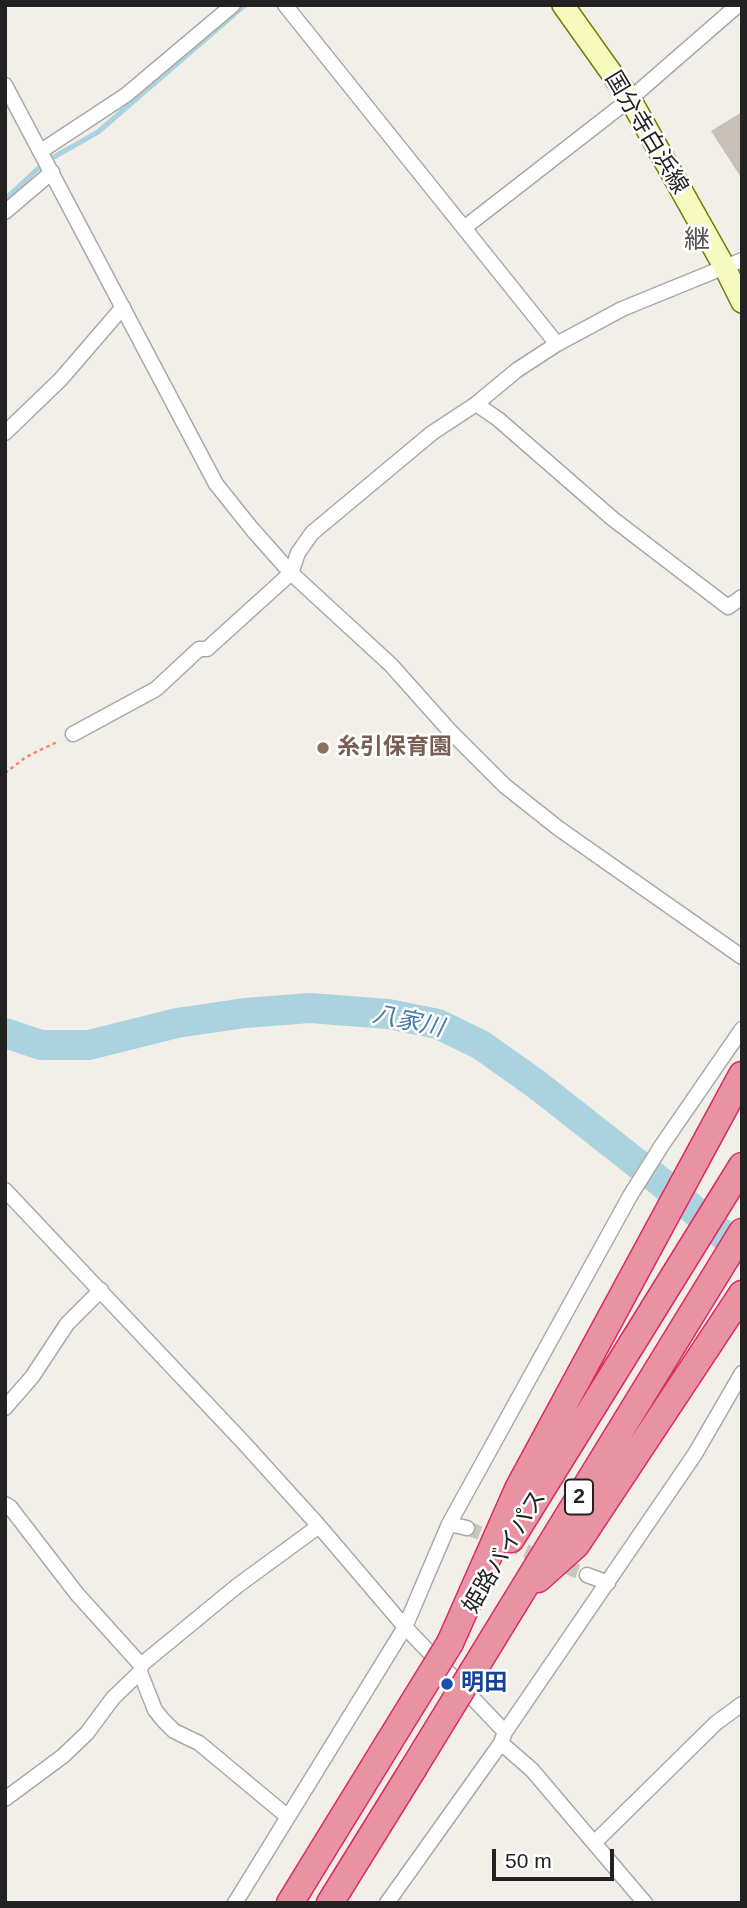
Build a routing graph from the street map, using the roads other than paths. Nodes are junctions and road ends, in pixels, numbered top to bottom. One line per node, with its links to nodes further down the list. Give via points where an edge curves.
1 (233, 5): 7 (street, via 125,95)
2 (285, 5): 10 (street)
3 (563, 5): 6 (main road, 国分寺白浜線)
4 (738, 5): 6 (street)
5 (5, 85): 7 (street)
6 (630, 99): 10 (street); 11 (main road, 国分寺白浜線)
7 (41, 150): 8 (street)
8 (52, 172): 9 (street); 13 (street)
9 (5, 212)
10 (464, 228): 14 (street)
11 (734, 264): 12 (main road, 国分寺白浜線); 14 (street, via 622,309)
12 (742, 302)
13 (123, 307): 16 (street, via 61,379); 17 (street, via 216,484)
14 (557, 344): 15 (street)
15 (476, 404): 17 (street, via 432,433 312,533); 18 (street, via 613,519 729,607)
16 (5, 433)
17 (291, 573): 19 (street, via 156,689); 20 (street, via 391,665 506,786)
18 (742, 597)
19 (73, 734)
20 (742, 957)
21 (742, 1030): 31 (street, via 631,1196)
22 (742, 1075): 38 (highway, via 518,1489)
23 (742, 1166): 38 (highway, 姫路バイパス / 2)
24 (5, 1190): 26 (street)
25 (742, 1232): 36 (highway, 姫路バイパス / 2)
26 (101, 1290): 29 (street, via 67,1324); 32 (street)
27 (742, 1294): 36 (highway, via 576,1545)
28 (742, 1373): 35 (street, via 695,1454)
29 (5, 1408)
30 (5, 1504): 39 (street)
31 (449, 1524): 33 (street); 37 (street)
32 (319, 1526): 37 (street); 39 (street, via 204,1612)
33 (467, 1528)
34 (587, 1575): 35 (street)
35 (608, 1583): 41 (street)
36 (519, 1596): 47 (highway, 姫路バイパス / 2, bridge)
37 (405, 1627): 41 (street); 43 (street)
38 (450, 1643): 46 (highway, 姫路バイパス / 2, bridge)
39 (140, 1669): 42 (street, via 87,1733); 43 (street, via 155,1710 174,1731 199,1743)
40 (742, 1704): 44 (street, via 716,1723)
41 (503, 1738): 44 (street); 48 (street)
42 (5, 1798)
43 (288, 1817): 45 (street)
44 (595, 1842): 49 (street)
45 (235, 1903)
46 (290, 1903)
47 (330, 1903)
48 (387, 1903)
49 (645, 1903)

